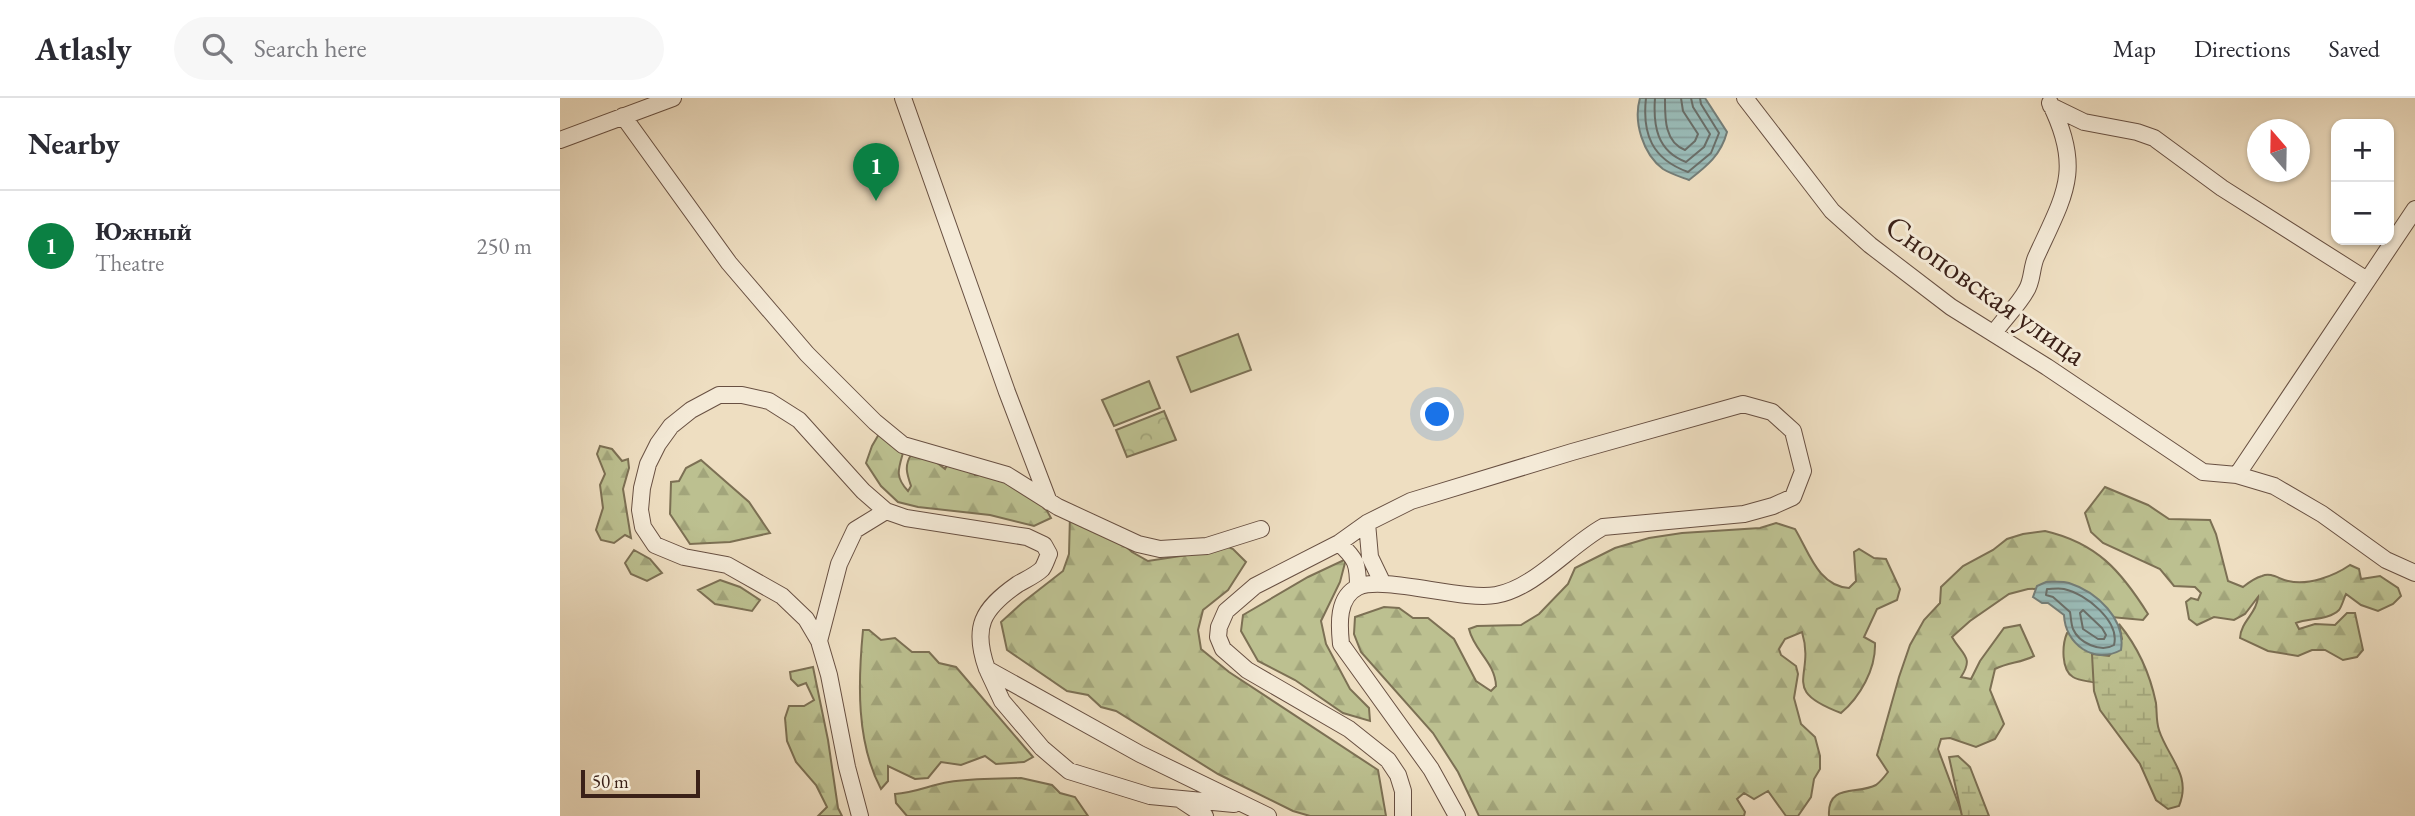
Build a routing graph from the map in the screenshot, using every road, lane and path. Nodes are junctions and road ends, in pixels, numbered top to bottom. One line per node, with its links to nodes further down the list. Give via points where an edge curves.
1 (673, 98): 5 (street)
2 (903, 98): 11 (street)
3 (1745, 98): 9 (street, Сноповская улица, via 1832,211 1951,307)
4 (2049, 102): 8 (street, via 2084,121 2154,138 2222,188); 9 (street, via 2066,146 2069,167 2064,196 2034,260 2027,290)
5 (623, 116): 6 (street); 11 (street, via 729,262 807,354 875,422 903,445 1007,475)
6 (560, 140)
7 (2415, 209): 8 (street)
8 (2367, 280): 10 (street)
9 (1994, 333): 10 (street, Сноповская улица, via 2203,472)
10 (2237, 475): 16 (street, Сноповская улица, via 2274,486 2386,560)
11 (1049, 502): 14 (street, via 1138,544 1160,549 1207,546)
12 (886, 511): 19 (street, via 855,530 839,564); 19 (street, via 799,420 769,401 719,395 671,426 658,444 645,476 640,510 643,527 654,545 684,557 727,565 755,579 782,596); 20 (street, via 1027,537 1044,545 1049,554 1041,569 1007,592 980,625 980,649)
13 (1367, 523): 15 (street); 17 (street, via 1370,557); 17 (street, via 1411,501 1467,483 1742,404 1772,412 1794,431 1801,455 1803,471 1793,497 1744,514 1603,527 1517,587 1497,595 1473,597)
14 (1261, 529)
15 (1339, 543): 18 (street, via 1354,557); 26 (street, via 1255,586 1226,611 1218,637 1223,649 1247,670 1349,729 1388,760 1398,775)
16 (2414, 572)
17 (1383, 584): 18 (street)
18 (1358, 587): 27 (street, via 1347,598 1338,620 1341,644 1431,769)
19 (819, 641): 23 (street)
20 (987, 669): 21 (street, via 1002,701 1042,748 1069,771 1150,796); 22 (street, via 1140,754)
21 (1178, 798): 22 (street); 24 (street)
22 (1247, 806): 25 (street)
23 (860, 816)
24 (1205, 816)
25 (1268, 816)
26 (1403, 816)
27 (1457, 816)

